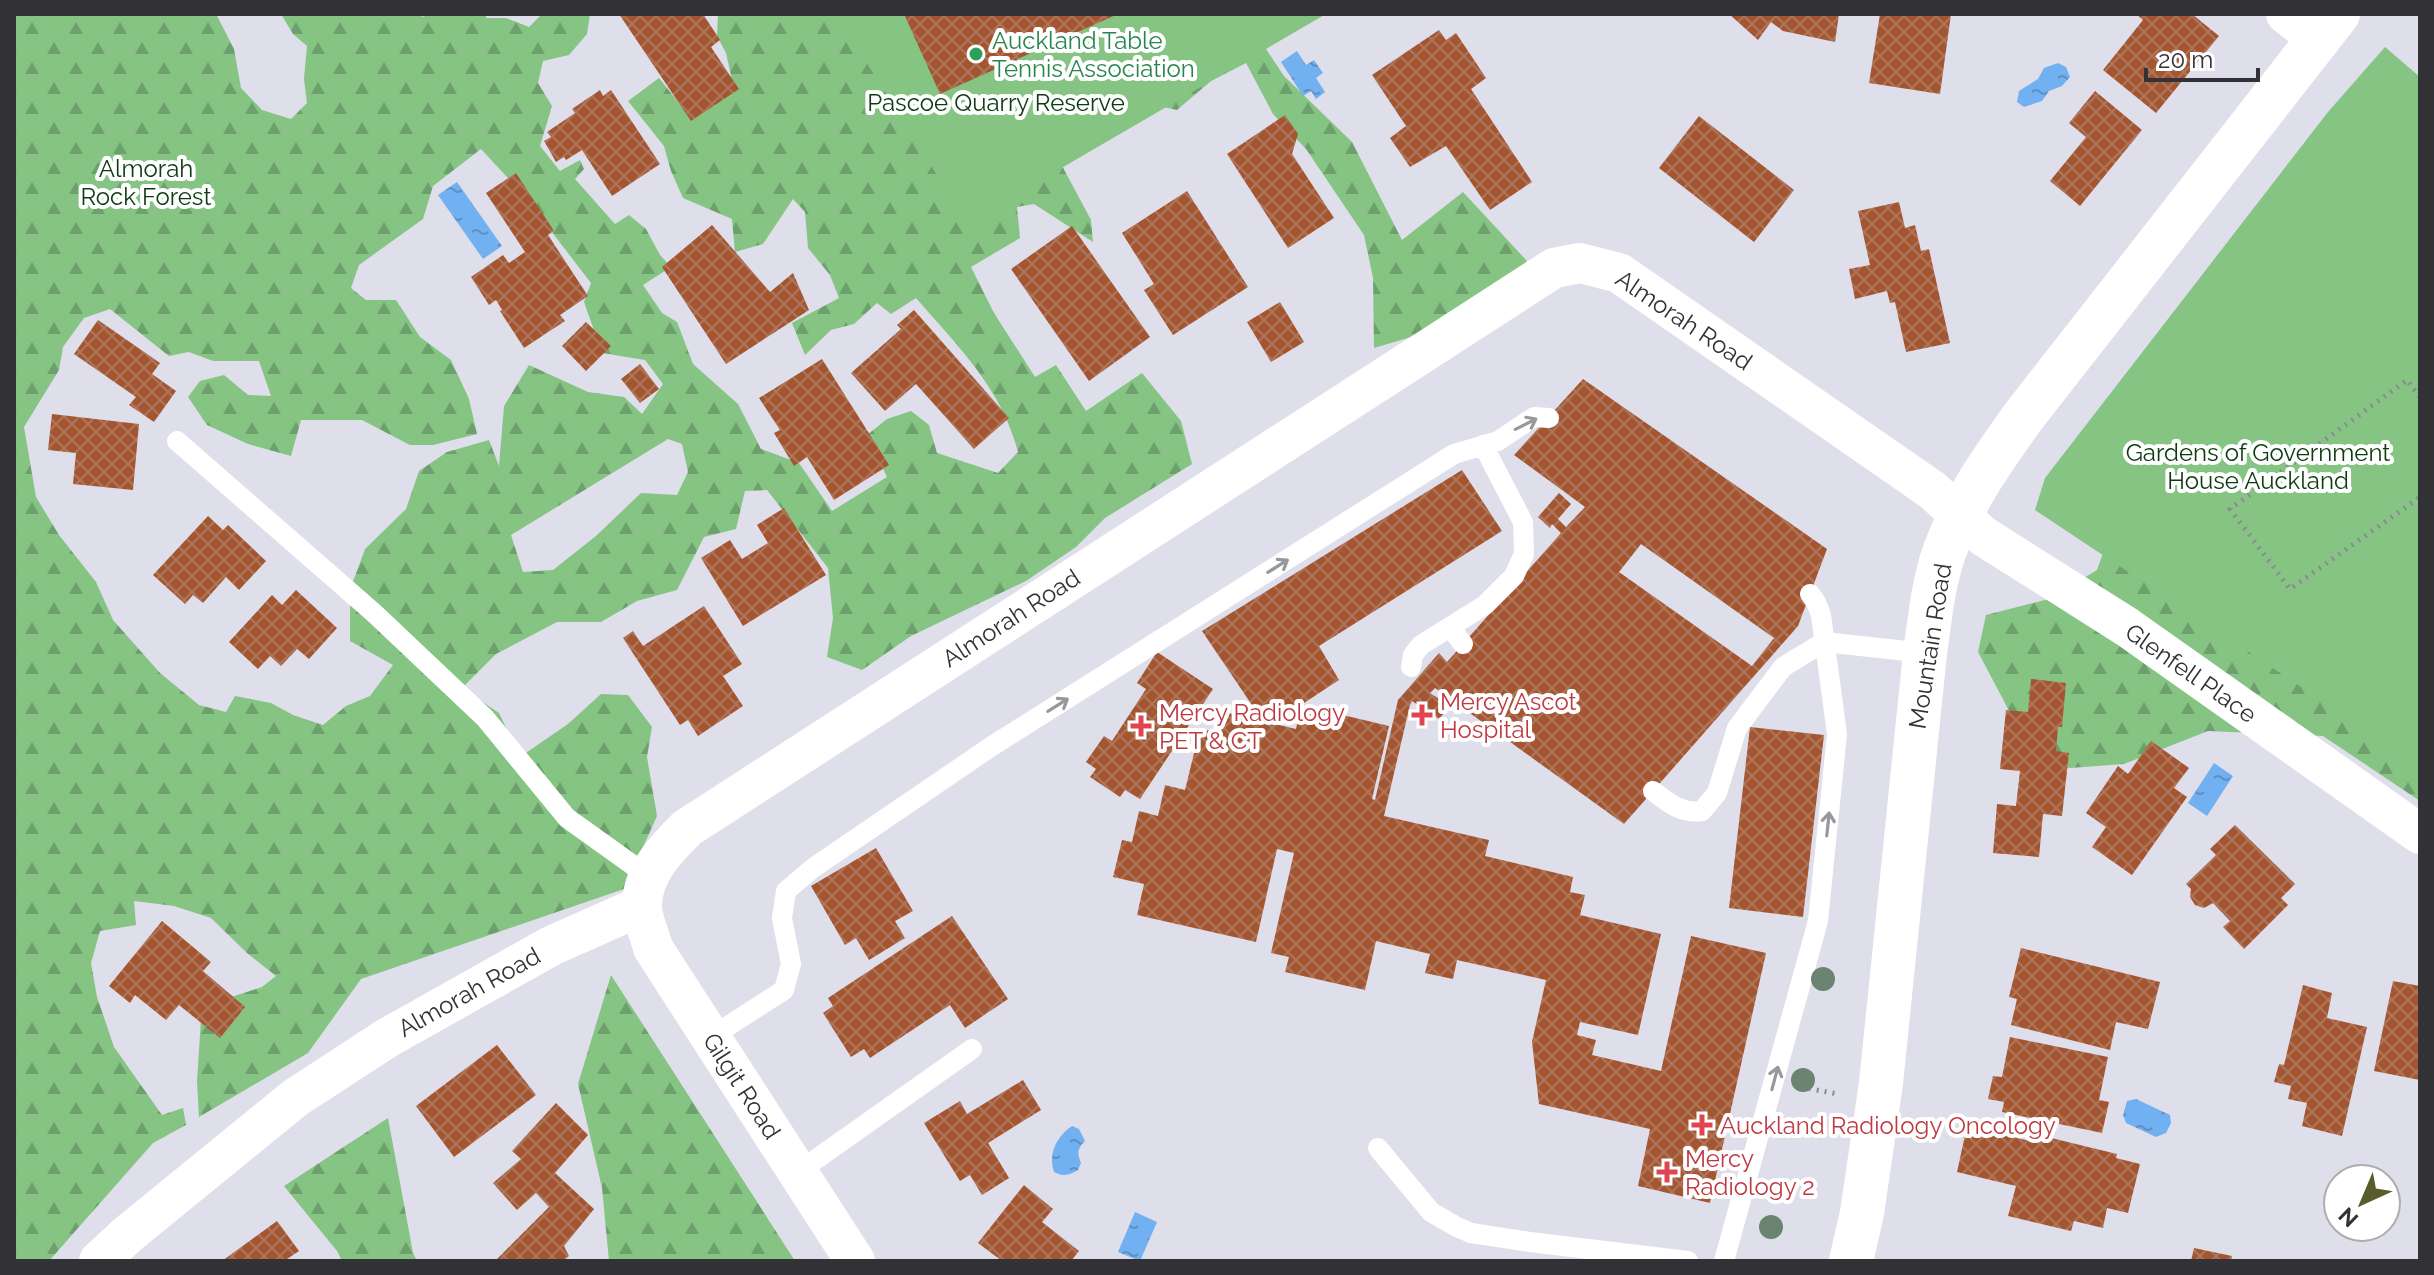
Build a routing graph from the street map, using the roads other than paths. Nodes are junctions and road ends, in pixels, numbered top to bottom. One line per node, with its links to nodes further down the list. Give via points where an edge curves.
1 (2314, 22): 5 (main road, Mountain Road, via 2023,417)
2 (1549, 418): 4 (lane, one-way to 2, via 1534,417)
3 (177, 441): 14 (lane, via 485,718 567,818)
4 (1483, 445): 7 (lane, via 1523,522 1524,554 1514,576 1485,605); 15 (lane, one-way to 4, via 784,990 791,964 782,918 786,891 813,868 992,746 1454,454)
5 (1960, 515): 10 (main road, Mountain Road, via 1934,591); 13 (street, Glenfell Place, via 1983,536 2127,627); 14 (street, Almorah Road, via 1932,490 1619,273 1580,263 1554,268 687,828 664,851)
6 (1810, 594): 8 (lane, via 1821,615)
7 (1450, 627): 9 (lane); 11 (lane, via 1421,645)
8 (1824, 642): 10 (lane); 12 (lane, via 1783,667 1767,686 1737,728 1717,793 1702,811 1675,808); 22 (lane, one-way to 8, via 1818,921 1837,734)
9 (1463, 644)
10 (1925, 653): 23 (main road, Mountain Road, via 1879,1101)
11 (1411, 667)
12 (1653, 791)
13 (2420, 834)
14 (645, 891): 15 (street, Gilgit Road, via 653,948); 19 (street, Almorah Road, via 308,1089)
15 (711, 1037): 18 (street, Gilgit Road)
16 (972, 1049): 18 (lane)
17 (1378, 1148): 21 (lane, via 1431,1212 1471,1233)
18 (798, 1172): 20 (street, Gilgit Road)
19 (99, 1261)
20 (855, 1261)
21 (1688, 1261)
22 (1724, 1261)
23 (1851, 1261)

